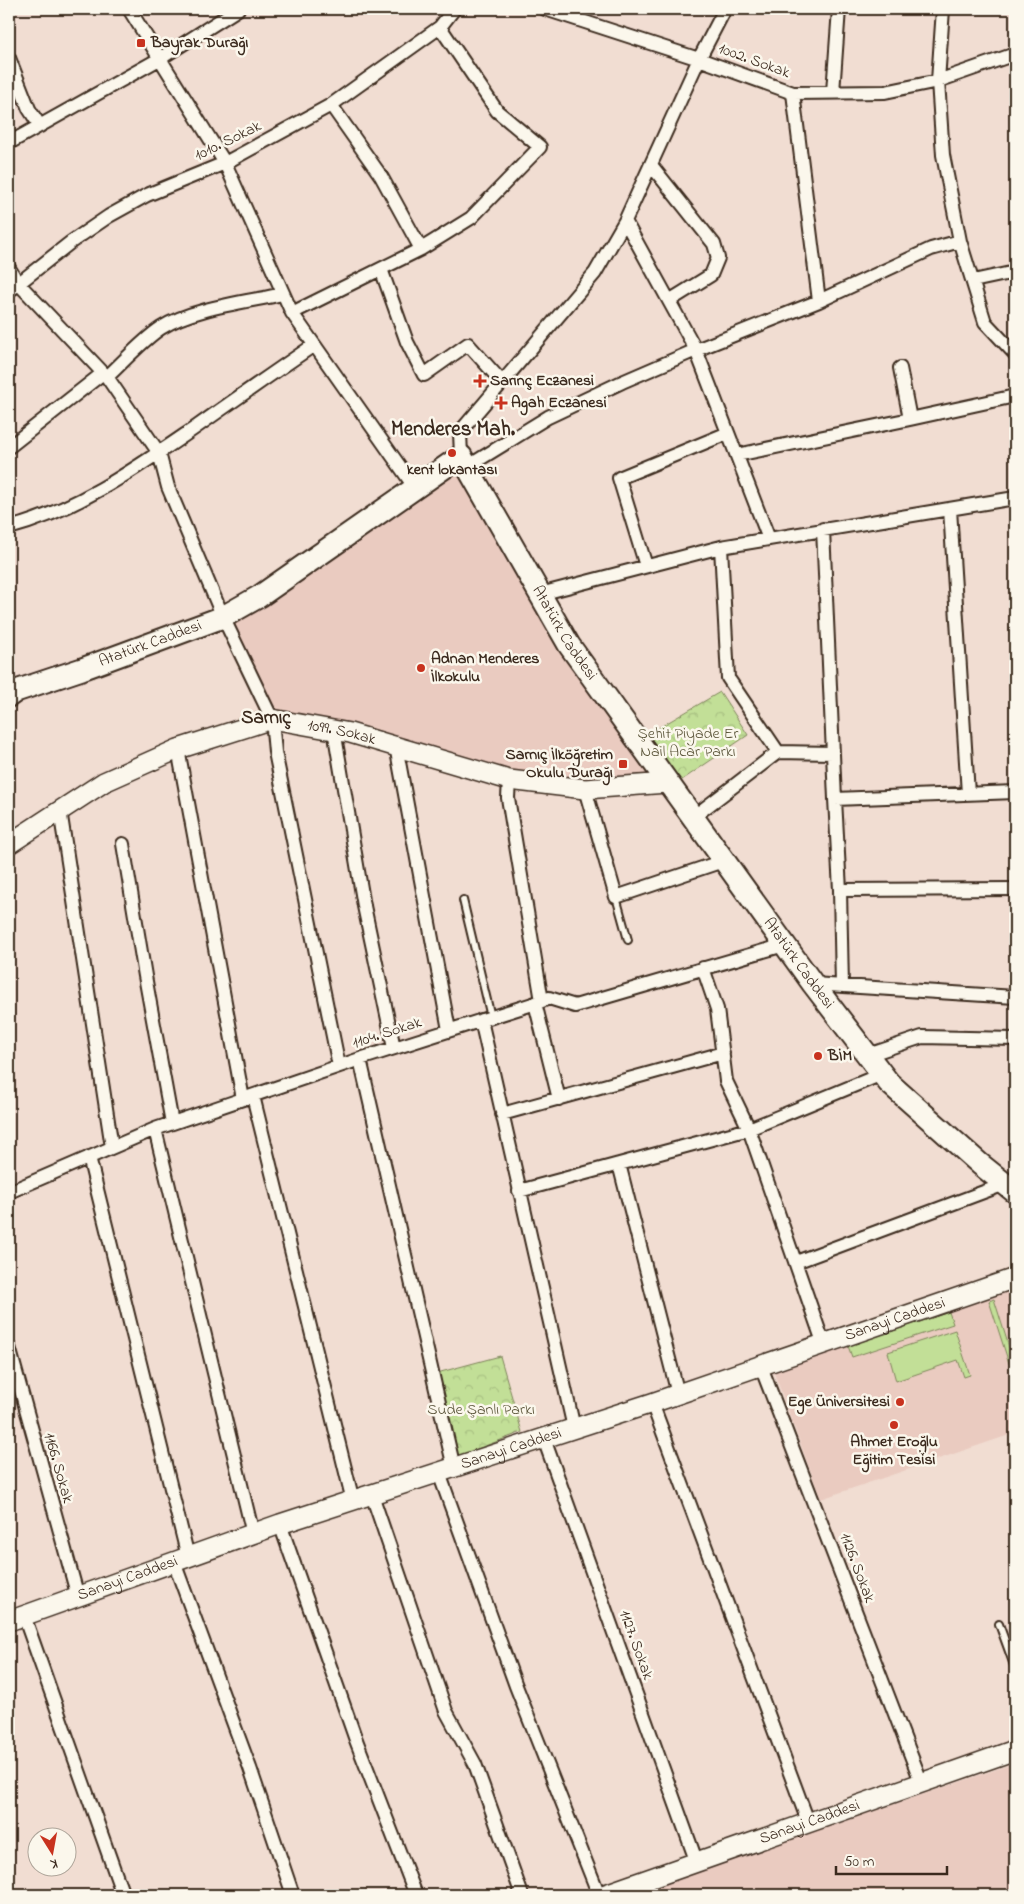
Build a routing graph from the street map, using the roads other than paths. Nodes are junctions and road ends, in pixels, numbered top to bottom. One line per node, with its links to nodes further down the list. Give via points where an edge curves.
1 (129, 9): 11 (street)
2 (238, 9): 11 (street)
3 (454, 9): 8 (street, 1010. Sokak)
4 (545, 9): 12 (street, 1002. Sokak)
5 (725, 9): 12 (street)
6 (839, 9): 14 (street)
7 (943, 9): 13 (street)
8 (440, 27): 16 (street, 1010. Sokak); 23 (street, via 497,111 540,147 471,218)
9 (1015, 54): 13 (street, 1002. Sokak)
10 (9, 58): 17 (street, via 29,109)
11 (161, 58): 17 (street); 19 (street)
12 (699, 59): 15 (street, 1002. Sokak); 20 (street)
13 (938, 82): 14 (street, 1002. Sokak, via 886,92); 22 (street, via 943,155)
14 (834, 92): 15 (street, 1002. Sokak)
15 (793, 93): 31 (street)
16 (331, 105): 19 (street, 1010. Sokak); 23 (street, via 381,176)
17 (40, 126): 18 (street)
18 (9, 143)
19 (225, 163): 28 (street, 1010. Sokak, via 147,195 109,216); 29 (street)
20 (651, 164): 21 (street); 30 (street, via 714,244 718,258 711,275)
21 (625, 221): 30 (street); 38 (street, via 595,273)
22 (960, 242): 27 (street); 31 (street, via 931,249)
23 (421, 249): 25 (street)
24 (9, 268): 28 (street)
25 (381, 269): 32 (street); 38 (street, via 424,375 468,344)
26 (1015, 272): 27 (street)
27 (973, 281): 35 (street, via 985,322)
28 (13, 287): 37 (street)
29 (283, 294): 32 (street); 37 (street, via 180,318 161,328)
30 (669, 301): 34 (street)
31 (819, 301): 34 (street)
32 (292, 313): 33 (street)
33 (314, 345): 43 (street); 46 (street)
34 (696, 350): 41 (street); 45 (street, via 548,417)
35 (1015, 354)
36 (900, 368): 40 (street)
37 (105, 375): 42 (street); 43 (street)
38 (502, 382): 45 (street, via 460,432)
39 (1015, 396): 40 (street)
40 (910, 419): 44 (street)
41 (728, 433): 44 (street); 53 (street, via 619,478)
42 (9, 447)
43 (159, 453): 49 (street, via 112,484 71,505); 55 (street, via 168,487)
44 (737, 454): 51 (street)
45 (464, 461): 46 (main road, Atatürk Caddesi); 54 (main road, Atatürk Caddesi)
46 (415, 488): 55 (main road, Atatürk Caddesi, via 260,596)
47 (1015, 498): 48 (street)
48 (950, 508): 50 (street); 67 (street)
49 (9, 528)
50 (823, 529): 51 (street); 62 (street)
51 (769, 538): 52 (street)
52 (721, 547): 53 (street); 61 (street, via 728,678)
53 (646, 566): 54 (street)
54 (540, 594): 64 (main road, Atatürk Caddesi, via 569,645)
55 (223, 617): 56 (main road, Atatürk Caddesi); 57 (street)
56 (9, 696)
57 (272, 719): 58 (street, 1099. Sokak); 60 (street, 1099. Sokak); 92 (street, via 275,752)
58 (334, 730): 59 (street, 1099. Sokak); 88 (street, via 364,906)
59 (396, 746): 63 (street, 1099. Sokak); 86 (street)
60 (178, 749): 69 (street, 1099. Sokak, via 104,782); 94 (street)
61 (778, 752): 62 (street); 70 (street)
62 (833, 753): 68 (street)
63 (509, 780): 65 (street, 1099. Sokak); 84 (street, via 508,798)
64 (667, 783): 65 (street, 1099. Sokak); 70 (main road, Atatürk Caddesi)
65 (586, 789): 76 (street)
66 (1015, 792): 67 (street)
67 (968, 794): 68 (street)
68 (834, 799): 75 (street)
69 (60, 810): 71 (street, 1099. Sokak); 100 (street)
70 (692, 818): 73 (main road, Atatürk Caddesi)
71 (9, 844)
72 (123, 844): 97 (street)
73 (723, 861): 76 (street); 79 (main road, Atatürk Caddesi)
74 (1015, 889): 75 (street)
75 (840, 890): 82 (street)
76 (616, 897): 78 (lane)
77 (464, 900): 85 (lane)
78 (628, 940)
79 (784, 945): 80 (street, 1104. Sokak); 81 (main road, Atatürk Caddesi)
80 (703, 968): 84 (street, 1104. Sokak, via 575,1006 549,998); 89 (street, via 718,1009)
81 (813, 984): 82 (street); 90 (main road, Atatürk Caddesi)
82 (842, 986): 83 (street)
83 (1015, 997)
84 (538, 1002): 85 (street, 1104. Sokak); 95 (street)
85 (486, 1019): 86 (street, 1104. Sokak); 96 (street)
86 (449, 1030): 88 (street, 1104. Sokak)
87 (1015, 1039): 90 (street, via 922,1037)
88 (394, 1048): 91 (street, 1104. Sokak)
89 (723, 1054): 95 (street); 99 (street, via 726,1081)
90 (868, 1055): 93 (main road, Atatürk Caddesi)
91 (360, 1059): 92 (street, 1104. Sokak); 115 (street)
92 (339, 1066): 94 (street, 1104. Sokak)
93 (882, 1074): 99 (street); 103 (main road, Atatürk Caddesi)
94 (248, 1097): 97 (street, 1104. Sokak); 117 (street)
95 (559, 1098): 96 (street)
96 (502, 1114): 104 (street)
97 (172, 1123): 98 (street, 1104. Sokak)
98 (155, 1129): 100 (street, 1104. Sokak); 119 (street)
99 (749, 1129): 102 (street); 106 (street)
100 (112, 1148): 101 (street, 1104. Sokak)
101 (89, 1157): 105 (street, 1104. Sokak); 120 (street)
102 (619, 1164): 104 (street); 111 (street)
103 (1010, 1188): 106 (street)
104 (519, 1191): 113 (street)
105 (9, 1192)
106 (796, 1262): 108 (street)
107 (1015, 1278): 108 (street, Sanayi Caddesi)
108 (823, 1342): 110 (street, Sanayi Caddesi)
109 (9, 1347): 121 (street, 1166. Sokak)
110 (760, 1364): 111 (street, Sanayi Caddesi); 126 (street, 1126. Sokak)
111 (678, 1394): 112 (street, Sanayi Caddesi)
112 (652, 1402): 113 (street, Sanayi Caddesi); 127 (street)
113 (574, 1428): 114 (street, Sanayi Caddesi)
114 (544, 1438): 115 (street, Sanayi Caddesi); 128 (street, 1127. Sokak)
115 (447, 1470): 116 (street, Sanayi Caddesi); 134 (street, via 516,1686)
116 (372, 1495): 117 (street, Sanayi Caddesi); 133 (street, via 446,1711 475,1764)
117 (353, 1501): 118 (street, Sanayi Caddesi)
118 (280, 1524): 119 (street, Sanayi Caddesi); 132 (street, via 356,1740)
119 (253, 1534): 120 (street, Sanayi Caddesi)
120 (181, 1560): 121 (street, Sanayi Caddesi); 131 (street)
121 (78, 1597): 122 (street, Sanayi Caddesi)
122 (16, 1619): 130 (street)
123 (999, 1624): 124 (lane)
124 (1015, 1668)
125 (1015, 1750): 126 (street, Sanayi Caddesi)
126 (922, 1784): 127 (street, Sanayi Caddesi)
127 (809, 1824): 128 (street, Sanayi Caddesi)
128 (697, 1863): 129 (street, Sanayi Caddesi)
129 (648, 1888): 135 (street, Sanayi Caddesi)
130 (123, 1895)
131 (293, 1895)
132 (416, 1895)
133 (522, 1895)
134 (599, 1895)
135 (604, 1895)

